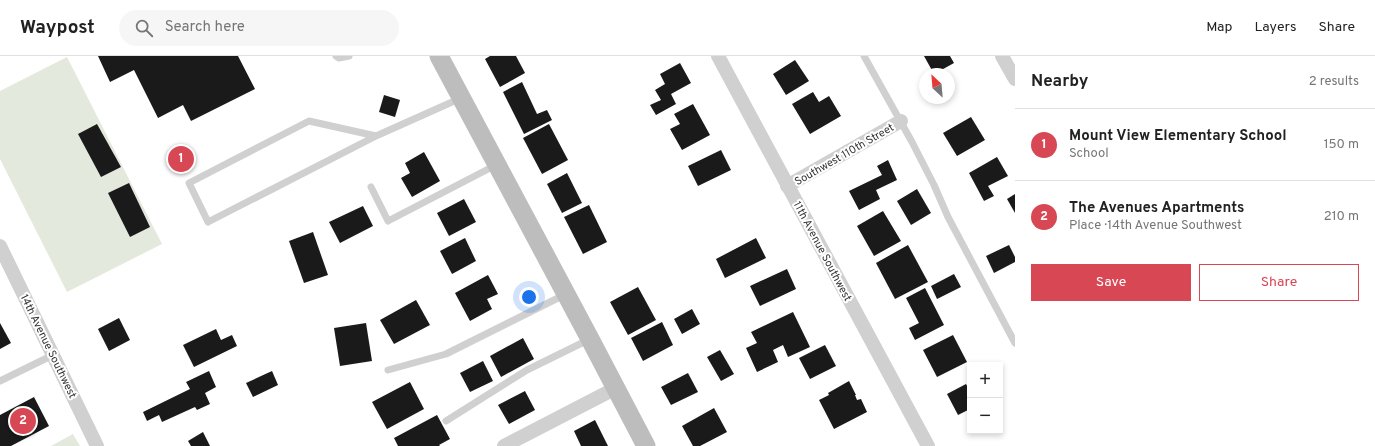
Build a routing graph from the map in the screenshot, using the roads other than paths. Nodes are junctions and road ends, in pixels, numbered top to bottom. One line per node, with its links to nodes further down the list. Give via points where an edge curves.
1 (336, 56): 2 (lane)
2 (349, 56)
3 (439, 56): 8 (street)
4 (718, 56): 12 (street, 11th Avenue Southwest)
5 (864, 56): 9 (lane)
6 (1002, 56): 7 (street)
7 (1015, 79)
8 (461, 98): 10 (lane); 11 (street)
9 (901, 121): 12 (street, Southwest 110th Street); 17 (lane, via 948,217)
10 (376, 136): 10 (lane, via 208,222 189,183 309,121)
11 (497, 165): 13 (lane, via 388,221); 15 (street)
12 (787, 186): 26 (street, 11th Avenue Southwest)
13 (371, 187)
14 (0, 246): 18 (street, 14th Avenue Southwest)
15 (566, 294): 16 (street); 19 (lane, via 446,354)
16 (590, 339): 21 (street); 22 (lane, via 527,370)
17 (1015, 343)
18 (53, 355): 20 (lane); 23 (street, 14th Avenue Southwest)
19 (388, 370)
20 (0, 382)
21 (616, 388): 24 (street); 25 (street)
22 (446, 421)
23 (97, 446)
24 (504, 446)
25 (646, 446)
26 (928, 446)

